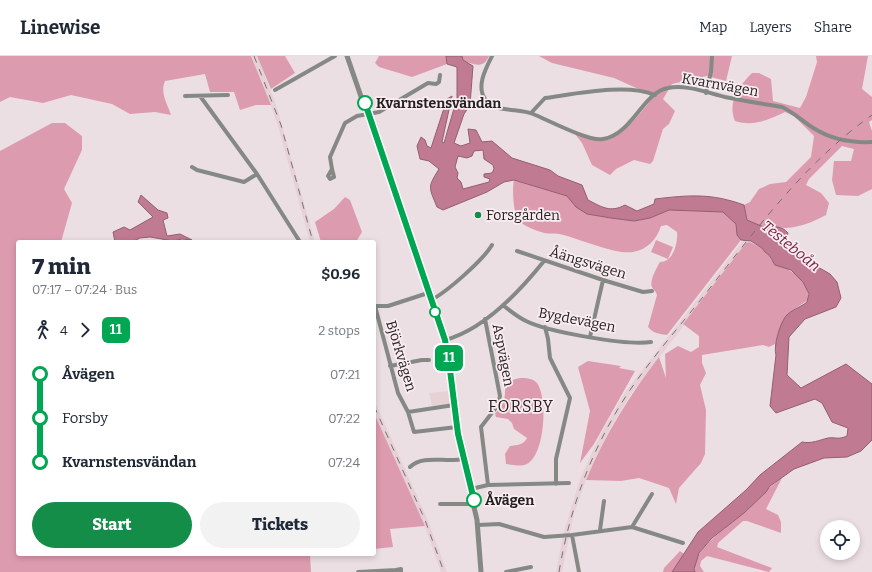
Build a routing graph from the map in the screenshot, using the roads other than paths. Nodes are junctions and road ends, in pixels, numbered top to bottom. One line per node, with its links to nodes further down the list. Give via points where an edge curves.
1 (335, 56): 6 (street)
2 (347, 56): 12 (street)
3 (492, 56): 13 (street, Kvarnvägen, via 484,73 481,89 485,99 493,105)
4 (712, 56): 7 (street)
5 (440, 75): 12 (street, via 436,84 428,83 379,112)
6 (276, 90)
7 (706, 93): 9 (street, Kvarnvägen, via 688,88 668,88); 14 (street, Kvarnvägen, via 782,107 814,129 840,140)
8 (228, 95): 11 (street)
9 (655, 95): 13 (street, via 646,91 605,90 544,98); 13 (street, Kvarnvägen, via 617,134 603,140)
10 (185, 96): 11 (street)
11 (200, 96): 17 (street)
12 (368, 113): 16 (street, via 343,125 330,158); 24 (street)
13 (531, 113)
14 (872, 142)
15 (192, 166): 17 (street, via 197,170 244,182)
16 (332, 169)
17 (257, 174): 18 (street)
18 (299, 240)
19 (492, 245): 25 (street, via 476,264)
20 (517, 251): 21 (street, Åängsvägen)
21 (544, 261): 22 (street, Åängsvägen); 26 (street)
22 (604, 280): 23 (street, Åängsvägen, via 643,292); 31 (street)
23 (652, 291)
24 (428, 293): 25 (street); 27 (street, via 388,306)
25 (431, 300): 32 (street)
26 (503, 305): 29 (street); 30 (street, Bygdevägen, via 527,321)
27 (376, 306)
28 (376, 314): 35 (street, Björkvägen)
29 (485, 319): 32 (street); 43 (street, Aspvägen, via 500,396 498,405 481,427)
30 (545, 327): 31 (street, Bygdevägen); 42 (street, via 550,358 570,398 556,459)
31 (590, 337): 33 (street, Bygdevägen)
32 (445, 340): 36 (street)
33 (651, 342)
34 (429, 360): 35 (street)
35 (390, 366): 37 (street, Björkvägen, via 398,393)
36 (454, 405): 37 (street, Björkvägen); 38 (street)
37 (408, 412): 38 (street, Björkvägen, via 414,432)
38 (457, 427): 39 (street)
39 (463, 459): 40 (street, via 415,462); 44 (street)
40 (410, 467)
41 (569, 483): 42 (street)
42 (556, 484): 43 (street)
43 (488, 485): 44 (street)
44 (471, 489): 48 (street)
45 (652, 494): 50 (street)
46 (604, 501): 51 (street)
47 (440, 504): 48 (street)
48 (474, 504): 49 (street)
49 (478, 525): 52 (street, via 499,524 544,537); 58 (street)
50 (632, 526): 51 (street); 53 (street)
51 (600, 530): 52 (street)
52 (572, 535): 60 (street)
53 (683, 543)
54 (531, 567): 59 (street)
55 (397, 571): 56 (street); 57 (street, via 401,569)
56 (358, 572)
57 (402, 572)
58 (481, 572)
59 (506, 572)
60 (579, 572)

